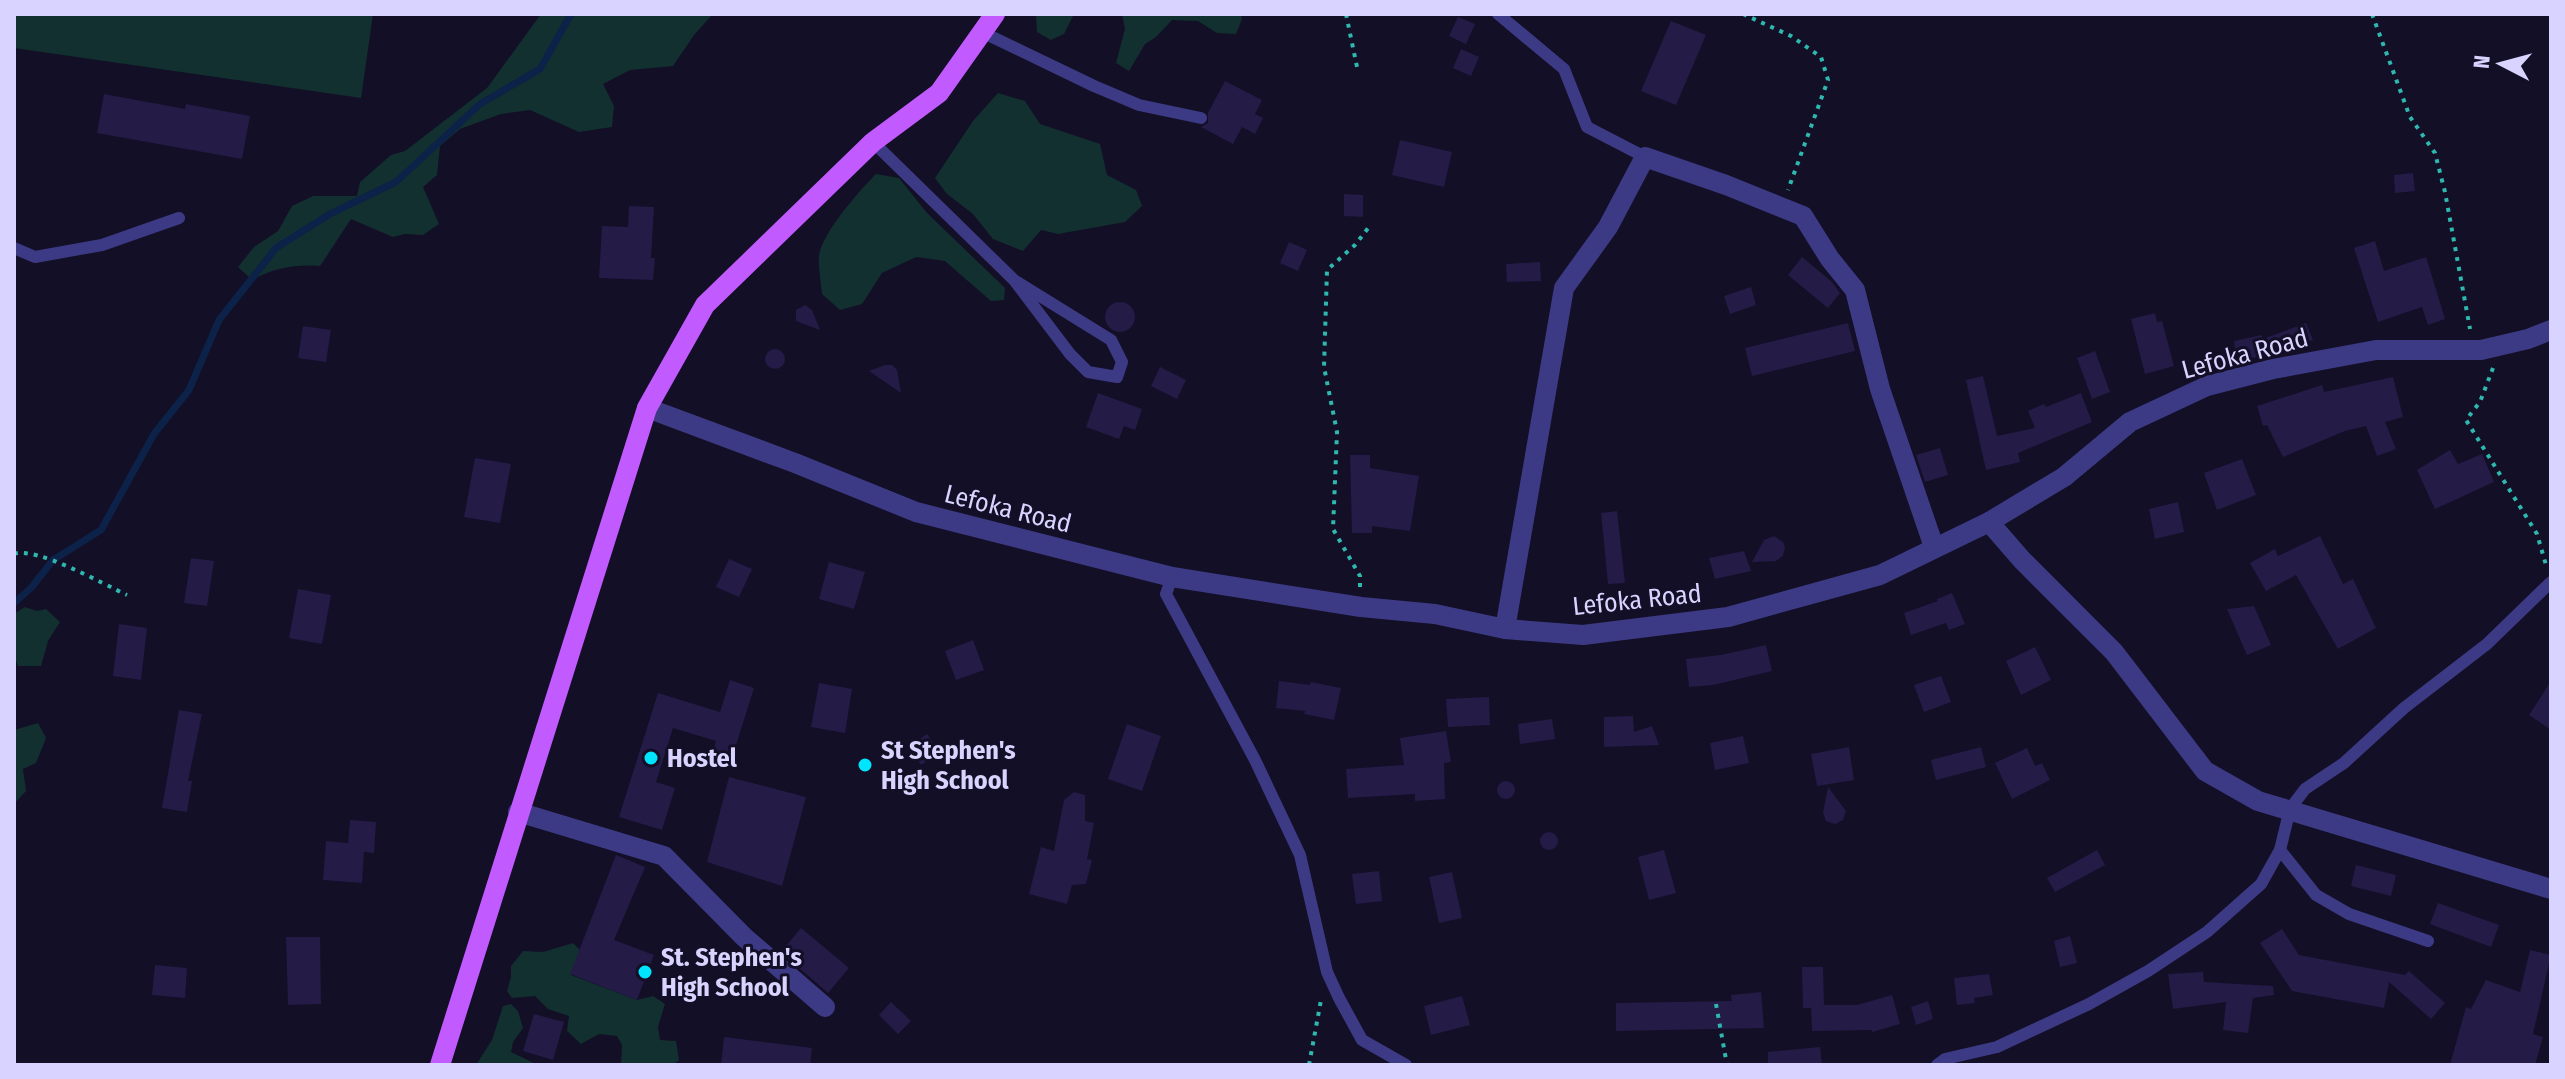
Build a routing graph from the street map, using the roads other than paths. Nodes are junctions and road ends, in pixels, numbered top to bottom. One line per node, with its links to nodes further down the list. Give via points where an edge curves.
1 (995, 14): 3 (main road)
2 (1498, 14): 6 (lane, via 1564,69 1587,127)
3 (982, 32): 4 (lane, via 1139,105); 5 (main road, via 939,93)
4 (1201, 118)
5 (873, 142): 9 (lane); 11 (main road, via 705,305)
6 (1645, 157): 13 (street, via 1803,216 1855,290 1880,389); 16 (street, via 1608,227 1564,288)
7 (179, 218): 8 (lane, via 102,245 35,257)
8 (14, 248)
9 (1014, 280): 9 (lane, via 1088,372 1117,377 1122,362 1111,340)
10 (2551, 330): 12 (street, Lefoka Road, via 2481,350 2376,350 2207,386 2130,422 2064,477)
11 (647, 408): 14 (street, Lefoka Road, via 916,512); 18 (main road)
12 (1989, 522): 13 (street, Lefoka Road); 17 (street, via 2114,652 2205,771 2258,801)
13 (1934, 547): 16 (street, Lefoka Road, via 1880,575 1728,617 1583,635)
14 (1172, 577): 16 (street, Lefoka Road, via 1435,614); 24 (lane, via 1166,594 1300,855 1327,972 1362,1040)
15 (2551, 582): 17 (lane, via 2487,644 2305,789)
16 (1505, 629)
17 (2290, 809): 19 (lane); 20 (street)
18 (518, 812): 22 (street, via 664,856 744,937); 23 (main road)
19 (2280, 850): 21 (lane, via 2316,895 2349,914); 25 (lane, via 2261,884 2207,932 2148,971 1997,1047)
20 (2551, 889)
21 (2428, 941)
22 (825, 1007)
23 (440, 1065)
24 (1406, 1065)
25 (1937, 1065)

